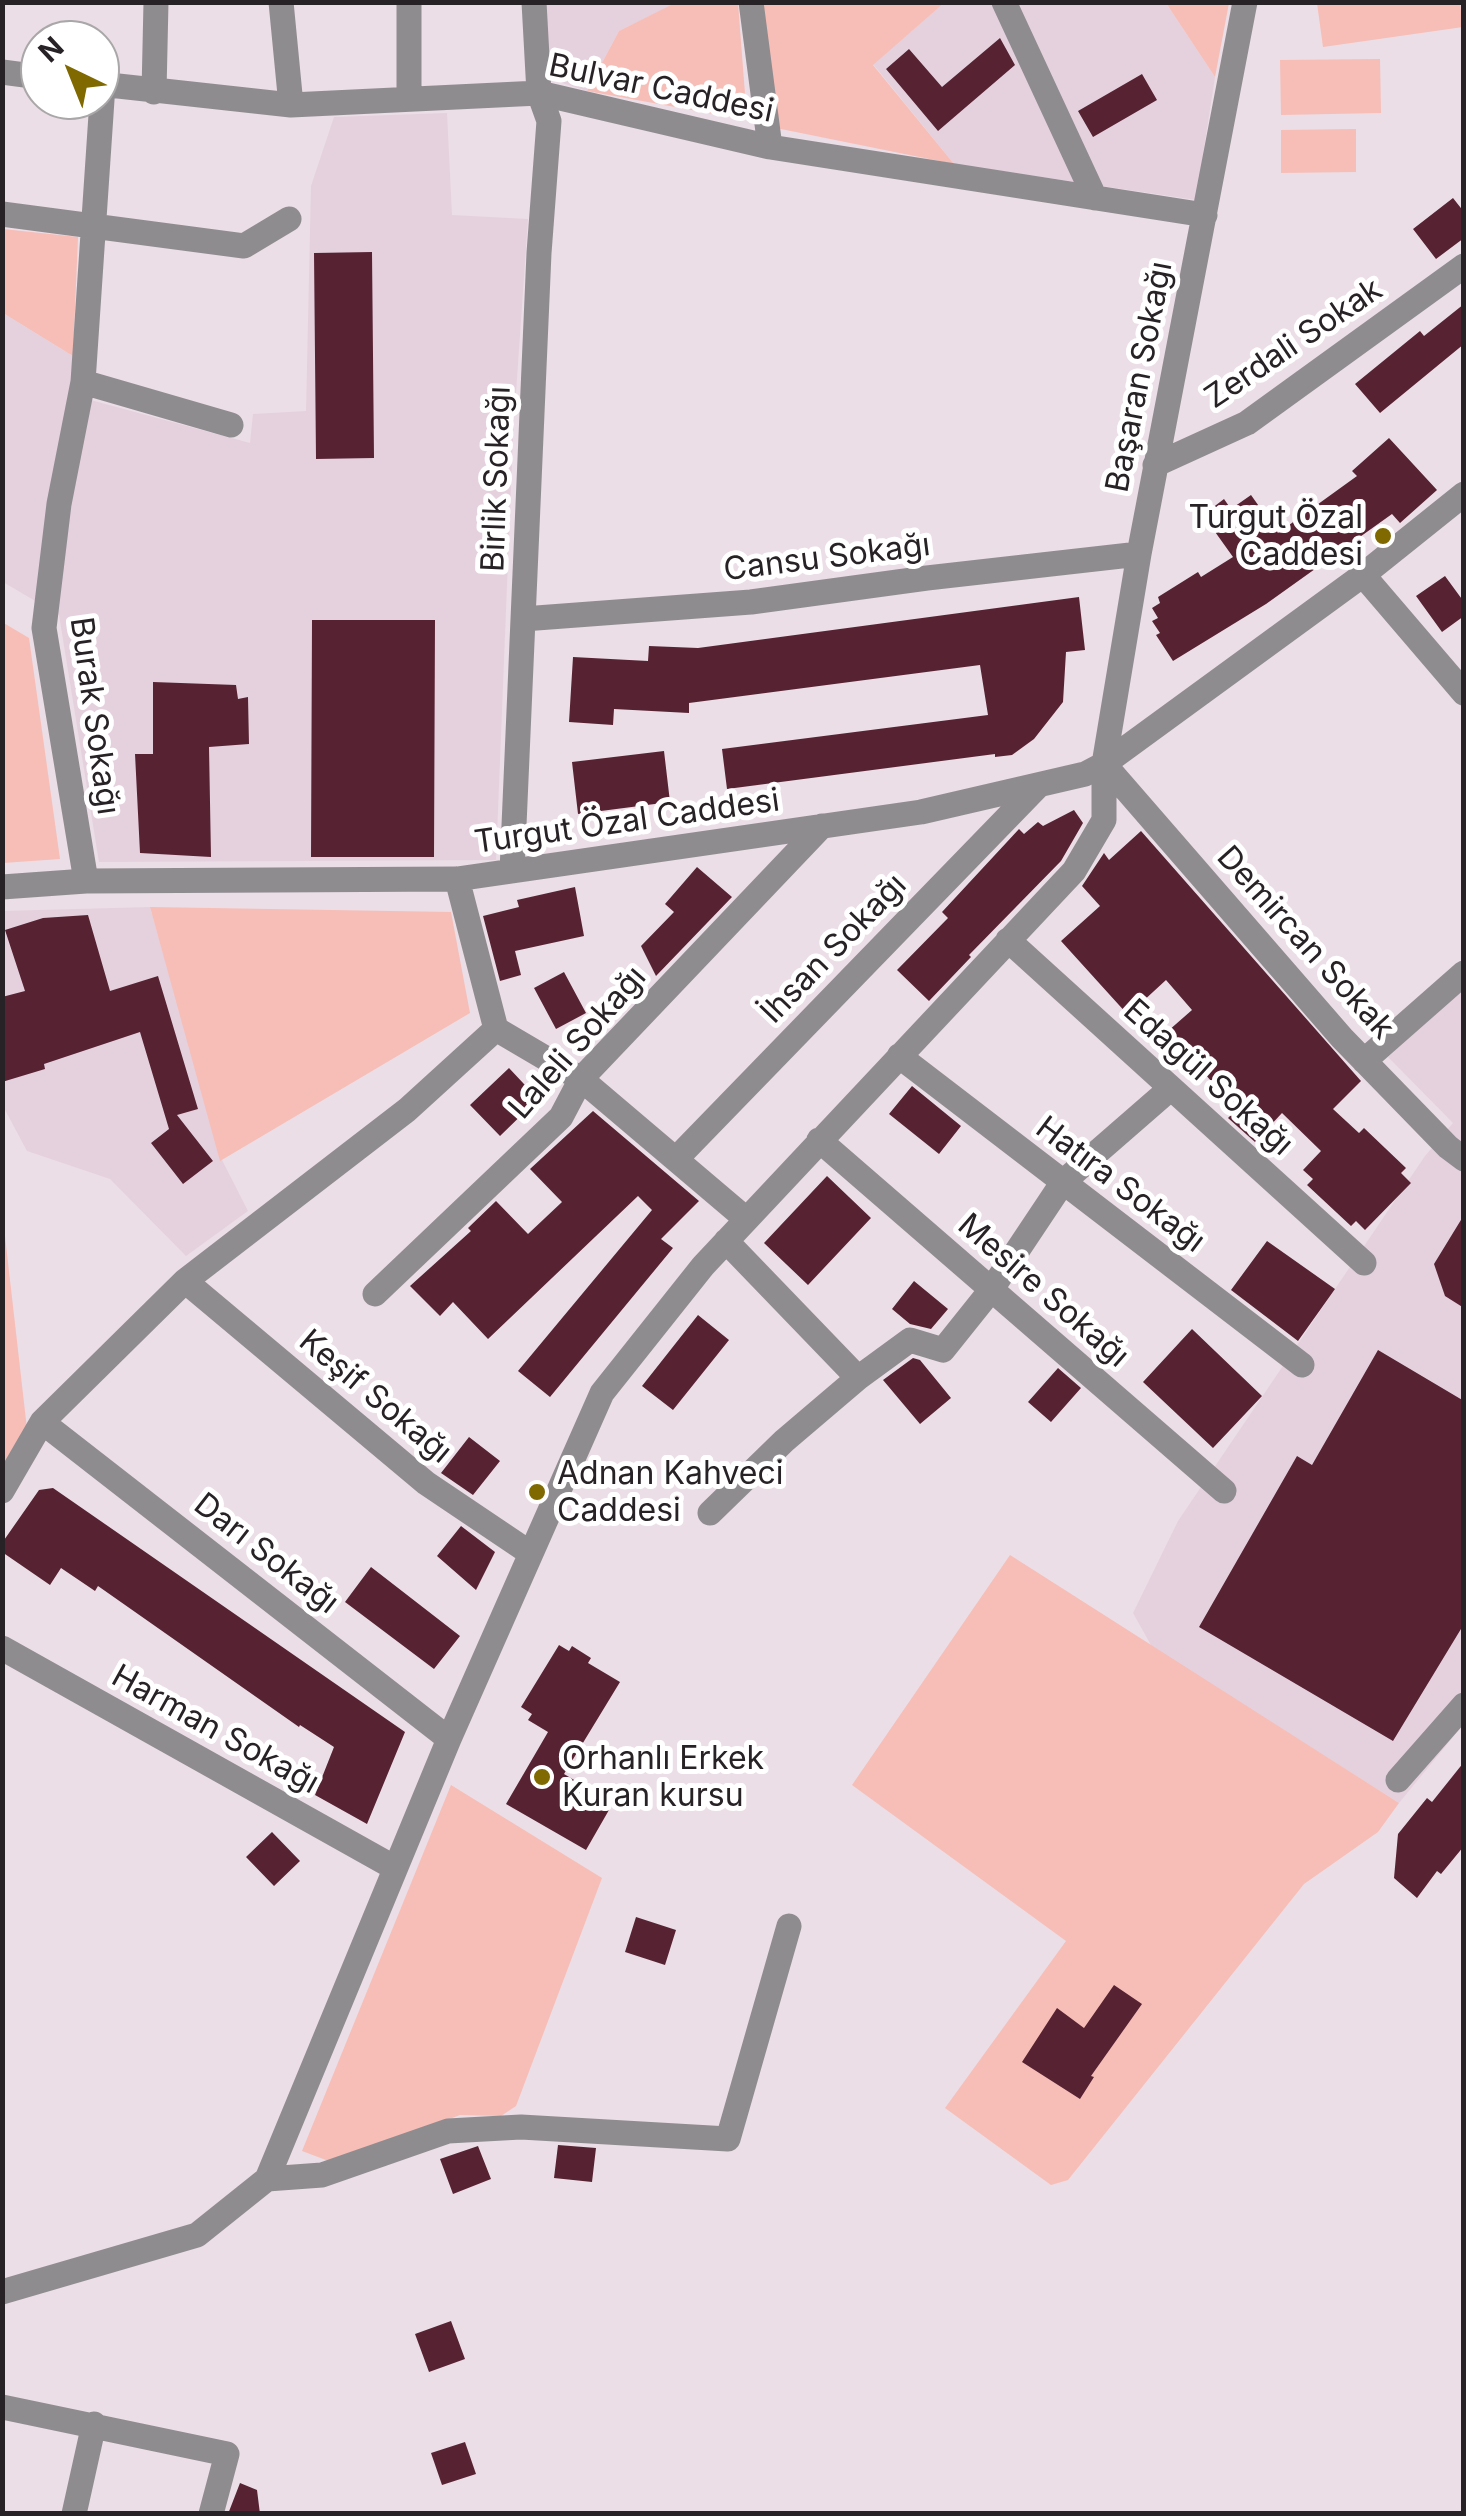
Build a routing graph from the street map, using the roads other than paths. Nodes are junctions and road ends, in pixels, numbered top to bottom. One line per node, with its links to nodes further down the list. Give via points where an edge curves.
1 (156, 2): 9 (street)
2 (281, 2): 12 (street)
3 (410, 2): 11 (street)
4 (534, 2): 10 (street, Birlik Sokağı)
5 (751, 2): 14 (street)
6 (1004, 2): 15 (street)
7 (1246, 2): 17 (street, Başaran Sokağı)
8 (120, 88): 9 (street, Bulvar Caddesi)
9 (154, 92): 12 (street, Bulvar Caddesi)
10 (539, 92): 11 (street, Bulvar Caddesi); 14 (street, Bulvar Caddesi); 27 (street, Birlik Sokağı, via 550,121)
11 (408, 99): 12 (street, Bulvar Caddesi)
12 (291, 105)
13 (100, 120): 19 (street, Burak Sokağı)
14 (770, 147): 15 (street, Bulvar Caddesi)
15 (1095, 198): 17 (street, Bulvar Caddesi)
16 (2, 214): 19 (street)
17 (1205, 215): 23 (street, Başaran Sokağı)
18 (289, 219): 19 (street, via 244,246)
19 (95, 226): 21 (street, Burak Sokağı)
20 (1464, 266): 23 (street, Zerdali Sokak, via 1247,422)
21 (84, 382): 22 (street); 34 (street, Burak Sokağı, via 59,504 44,628)
22 (232, 425)
23 (1155, 465): 25 (street, Başaran Sokağı)
24 (1464, 494): 26 (street, Turgut Özal Caddesi)
25 (1139, 554): 27 (street, Cansu Sokağı, via 750,602); 29 (street, Başaran Sokağı)
26 (1363, 575): 28 (street); 29 (street, Turgut Özal Caddesi)
27 (523, 619): 32 (street, Birlik Sokağı)
28 (1464, 693)
29 (1104, 764): 30 (street, Turgut Özal Caddesi); 36 (street, via 1104,820 1074,871); 40 (street, Demircan Sokak)
30 (1039, 784): 31 (street, Turgut Özal Caddesi, via 921,812); 45 (street, İhsan Sokağı)
31 (822, 826): 32 (street, Turgut Özal Caddesi); 41 (street, Laleli Sokağı)
32 (512, 871): 33 (street, Turgut Özal Caddesi)
33 (457, 879): 34 (street, Turgut Özal Caddesi); 38 (street)
34 (86, 881): 35 (street, Turgut Özal Caddesi)
35 (2, 887)
36 (1008, 940): 39 (street); 42 (street, Edagül Sokağı)
37 (1464, 973): 40 (street)
38 (496, 1029): 41 (street); 50 (street, via 378,1133)
39 (899, 1056): 43 (street); 46 (street, Hatıra Sokağı)
40 (1364, 1061): 44 (street, Demircan Sokak)
41 (581, 1079): 45 (street); 52 (street, Laleli Sokağı, via 562,1117)
42 (1171, 1088): 46 (street); 49 (street, Edagül Sokağı)
43 (819, 1140): 47 (street); 51 (street, Mesire Sokağı)
44 (1464, 1159)
45 (676, 1160): 47 (street)
46 (1064, 1182): 51 (street); 53 (street, Hatıra Sokağı)
47 (746, 1219): 48 (street)
48 (726, 1241): 54 (street); 59 (street, via 602,1393)
49 (1364, 1263)
50 (185, 1281): 55 (street); 59 (street, Keşif Sokağı, via 426,1483)
51 (992, 1290): 54 (street, via 944,1350 910,1340); 57 (street, Mesire Sokağı)
52 (375, 1294)
53 (1302, 1364)
54 (858, 1378): 58 (street)
55 (42, 1422): 56 (street); 62 (street, Darı Sokağı)
56 (2, 1491)
57 (1224, 1491)
58 (710, 1513)
59 (530, 1554): 62 (street)
60 (2, 1648): 64 (street, Harman Sokağı)
61 (1464, 1705): 63 (street)
62 (448, 1739): 64 (street)
63 (1398, 1780)
64 (395, 1868): 66 (street)
65 (789, 1926): 66 (street, via 728,2139 521,2127 448,2131 322,2175)
66 (267, 2179): 67 (street, via 197,2236)
67 (2, 2292)
68 (2, 2407): 69 (street)
69 (94, 2424): 70 (street); 71 (street, via 227,2454)
70 (74, 2514)
71 (211, 2514)

